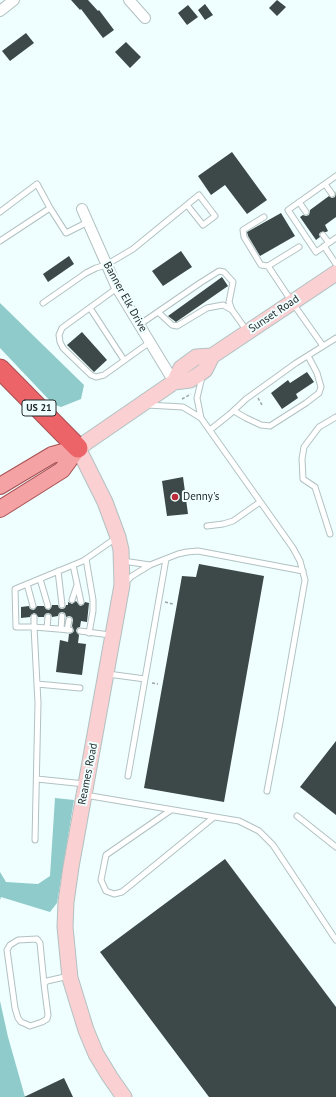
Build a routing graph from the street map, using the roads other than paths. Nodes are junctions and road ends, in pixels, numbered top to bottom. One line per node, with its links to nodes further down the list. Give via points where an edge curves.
1 (14, 0): 3 (street)
2 (129, 0): 4 (street)
3 (0, 11)
4 (145, 18)
5 (336, 176): 6 (lane)
6 (325, 184): 7 (lane); 8 (lane)
7 (332, 194)
8 (299, 202): 13 (lane); 20 (lane, via 288,210 316,252)
9 (187, 205): 9 (lane, via 199,195 215,216 203,225); 23 (lane, via 132,249)
10 (50, 208): 12 (lane, via 37,184); 15 (lane, via 66,232); 18 (lane)
11 (82, 208): 15 (street, Banner Elk Drive)
12 (0, 212)
13 (306, 212)
14 (264, 217): 24 (lane, via 243,230 244,237 261,265)
15 (88, 222): 23 (street, Banner Elk Drive)
16 (323, 235): 19 (lane)
17 (336, 238): 19 (lane)
18 (0, 241)
19 (329, 243): 20 (lane)
20 (324, 246): 22 (lane)
21 (299, 247): 24 (lane)
22 (336, 264)
23 (106, 265): 26 (street, Banner Elk Drive); 28 (lane, via 86,273)
24 (268, 266): 27 (lane)
25 (336, 273): 27 (main road, Sunset Road)
26 (117, 288): 29 (lane); 32 (street, Banner Elk Drive)
27 (292, 302): 33 (main road, Sunset Road); 36 (lane)
28 (43, 303)
29 (90, 308): 39 (lane); 39 (lane, via 62,328 59,335 63,348 91,376 96,377 104,375)
30 (232, 310): 31 (lane, via 223,305 208,308 177,326 172,326); 31 (lane, via 229,302 232,282 224,272 219,271); 33 (lane)
31 (158, 312): 32 (lane)
32 (139, 325): 35 (street, Banner Elk Drive)
33 (248, 332): 37 (main road, Sunset Road)
34 (336, 338): 36 (lane)
35 (150, 342): 39 (lane); 42 (street, Banner Elk Drive)
36 (323, 346): 38 (lane)
37 (212, 356): 41 (main road, Sunset Road); 42 (main road, Sunset Road, via 196,357 181,368)
38 (308, 356): 44 (lane); 44 (lane, via 321,387 306,403 270,426 246,418)
39 (124, 360)
40 (0, 369): 48 (highway, US 21)
41 (205, 370): 42 (main road, Sunset Road, via 190,380); 46 (lane, via 197,398)
42 (174, 382): 43 (main road, Sunset Road)
43 (140, 405): 46 (lane, via 183,407); 48 (main road, Sunset Road)
44 (234, 410): 47 (lane)
45 (336, 417): 53 (lane, via 319,427 304,447 302,459 303,479 315,487)
46 (201, 418): 47 (lane)
47 (210, 430): 50 (lane)
48 (78, 448): 49 (main road, Sunset Road, via 52,454); 51 (main road, Sunset Road, via 62,470); 54 (main road, Reames Road, via 105,502)
49 (0, 486)
50 (260, 502): 52 (lane, via 233,521); 61 (lane, via 293,548)
51 (0, 509)
52 (207, 526)
53 (330, 534)
54 (118, 536): 55 (lane); 57 (main road, Reames Road)
55 (86, 559): 58 (lane); 79 (lane, via 93,600)
56 (166, 559): 59 (lane); 61 (lane, via 198,551); 82 (lane)
57 (122, 560): 59 (lane); 65 (main road, Reames Road)
58 (73, 565): 60 (lane); 64 (lane)
59 (150, 565): 65 (lane)
60 (58, 571): 62 (lane); 68 (lane)
61 (303, 571): 88 (lane, via 304,580)
62 (40, 579): 63 (lane); 70 (lane)
63 (27, 584): 69 (lane); 75 (lane, via 15,589 16,627)
64 (77, 584): 66 (lane); 67 (lane)
65 (122, 585): 80 (main road, Reames Road)
66 (72, 600)
67 (81, 602)
68 (62, 605)
69 (33, 606)
70 (48, 606)
71 (62, 616): 77 (lane)
72 (34, 617): 75 (lane)
73 (48, 617): 76 (lane)
74 (69, 620): 77 (lane, via 69,630)
75 (34, 628): 76 (lane); 83 (lane)
76 (48, 628): 77 (lane)
77 (61, 629)
78 (80, 631): 79 (lane)
79 (89, 632): 80 (lane)
80 (113, 636): 81 (main road, Reames Road)
81 (106, 673): 82 (lane); 87 (main road, Reames Road)
82 (145, 679): 85 (lane)
83 (37, 684): 84 (lane); 86 (lane)
84 (80, 688)
85 (128, 776)
86 (37, 779): 87 (lane); 92 (lane)
87 (85, 789): 89 (lane); 95 (main road, Reames Road, via 66,902 65,927)
88 (267, 791)
89 (171, 810): 91 (lane); 91 (lane, via 106,856 101,880 106,891 114,894 122,892)
90 (297, 816): 93 (lane)
91 (214, 817): 94 (lane, via 239,821 258,831 273,845)
92 (35, 840)
93 (336, 847)
94 (336, 940)
95 (70, 976): 96 (lane); 97 (main road, Reames Road, via 96,1054)
96 (44, 984): 96 (lane, via 47,1019 30,1026 21,1022 15,1008 7,950 10,945 18,940 37,939 40,943)
97 (124, 1097)

